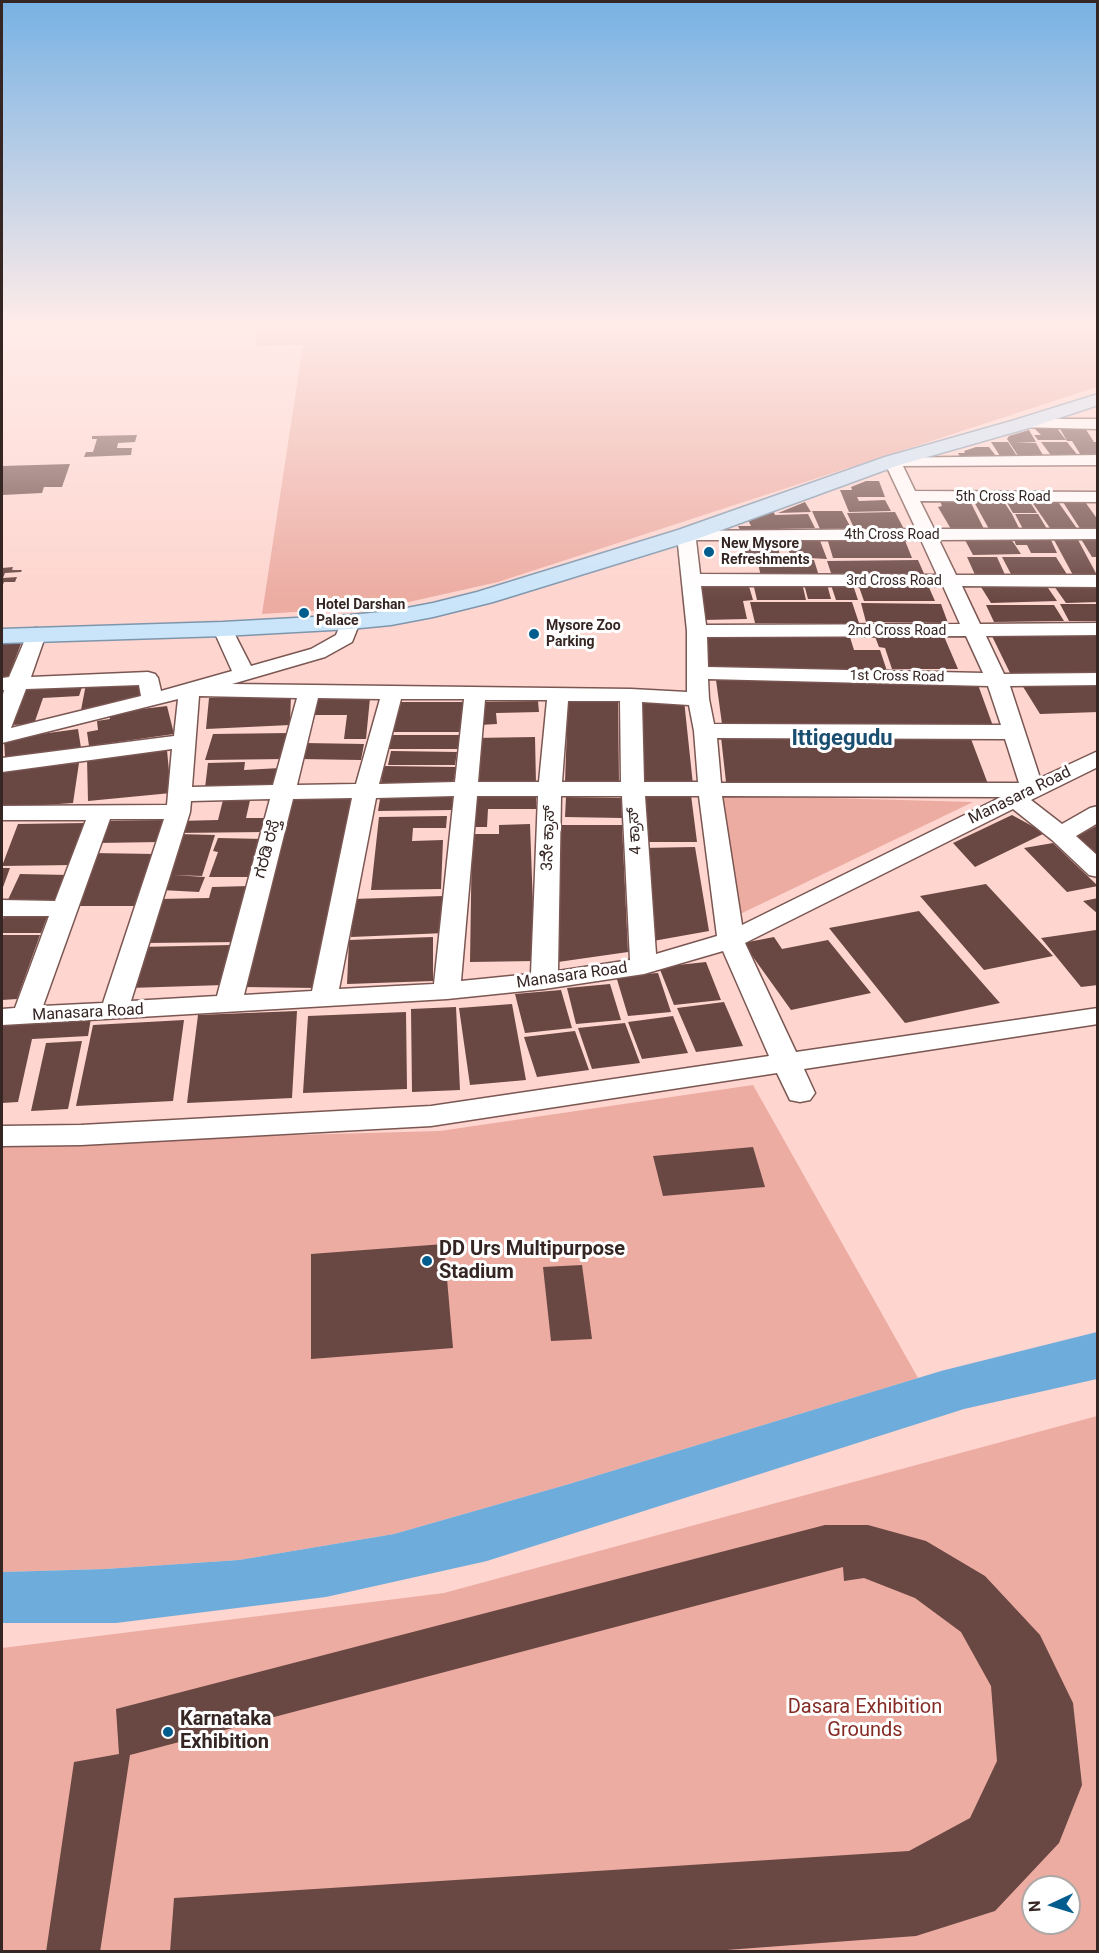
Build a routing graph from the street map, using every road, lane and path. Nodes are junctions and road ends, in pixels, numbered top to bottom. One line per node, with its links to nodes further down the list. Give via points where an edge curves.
1 (1043, 417): 2 (main road)
2 (1022, 424): 3 (street); 5 (main road)
3 (1098, 424)
4 (1098, 460): 5 (street)
5 (892, 461): 6 (street); 9 (main road)
6 (909, 496): 7 (street, 5th Cross Road); 10 (street)
7 (1098, 497)
8 (1098, 534): 10 (street, 4th Cross Road)
9 (686, 535): 10 (street, 4th Cross Road); 11 (street); 14 (main road, via 485,597 390,618)
10 (928, 535): 13 (street)
11 (691, 580): 13 (street, 3rd Cross Road); 18 (street)
12 (1098, 581): 13 (street, 3rd Cross Road)
13 (951, 582): 17 (street)
14 (350, 622): 15 (main road); 22 (street, via 345,638 318,652)
15 (223, 629): 19 (main road); 22 (street)
16 (1098, 629): 17 (street, 2nd Cross Road)
17 (973, 630): 18 (street, 2nd Cross Road); 24 (street)
18 (697, 631): 21 (street)
19 (36, 634): 20 (main road); 25 (street)
20 (2, 636)
21 (697, 672): 24 (street, 1st Cross Road); 32 (street)
22 (244, 674): 26 (street)
23 (1098, 679): 24 (street, 1st Cross Road)
24 (997, 680): 36 (street)
25 (9, 684): 33 (street, via 148,678); 34 (street)
26 (189, 690): 28 (street); 33 (street); 38 (street)
27 (392, 692): 28 (street); 29 (street); 46 (street)
28 (309, 693): 45 (street, ಗರಡಿ ರಸ್ತೆ)
29 (475, 694): 30 (street); 41 (street)
30 (558, 695): 31 (street); 42 (street, 3ನೆೇ ಕ್ರಾಸ್)
31 (631, 695): 32 (street); 43 (street, 4 ಕ್ರಾಸ್)
32 (698, 699): 35 (street)
33 (152, 700): 37 (street)
34 (2, 725)
35 (705, 731): 36 (street); 44 (street)
36 (1015, 732): 47 (street)
37 (2, 737)
38 (186, 741): 40 (street); 48 (street)
39 (1098, 758): 47 (street, Manasara Road)
40 (2, 765)
41 (468, 789): 42 (street); 46 (street); 59 (street)
42 (550, 790): 43 (street); 58 (street, 3ನೆೇ ಕ್ರಾಸ್)
43 (633, 791): 44 (street); 57 (street, 4 ಕ್ರಾಸ್)
44 (710, 791): 47 (street); 56 (street)
45 (283, 792): 46 (street); 48 (street); 61 (street, ಗರಡಿ ರಸ್ತೆ)
46 (365, 792): 60 (street)
47 (1023, 795): 52 (street); 56 (street, Manasara Road)
48 (179, 803): 50 (street); 62 (street)
49 (2, 813): 50 (street)
50 (100, 813): 55 (street)
51 (1098, 813): 52 (street)
52 (1061, 835): 53 (street)
53 (1098, 870)
54 (2, 909): 55 (street)
55 (65, 909): 64 (street)
56 (731, 940): 57 (street, Manasara Road); 65 (street)
57 (644, 966): 58 (street, Manasara Road)
58 (544, 981): 59 (street, Manasara Road)
59 (447, 990): 60 (street, Manasara Road)
60 (324, 998): 61 (street, Manasara Road)
61 (228, 1005): 62 (street, Manasara Road)
62 (114, 1011): 64 (street, Manasara Road)
63 (1098, 1016): 65 (street)
64 (14, 1017)
65 (785, 1064): 66 (street); 67 (street, via 431,1116 81,1136)
66 (800, 1093)
67 (2, 1136)

